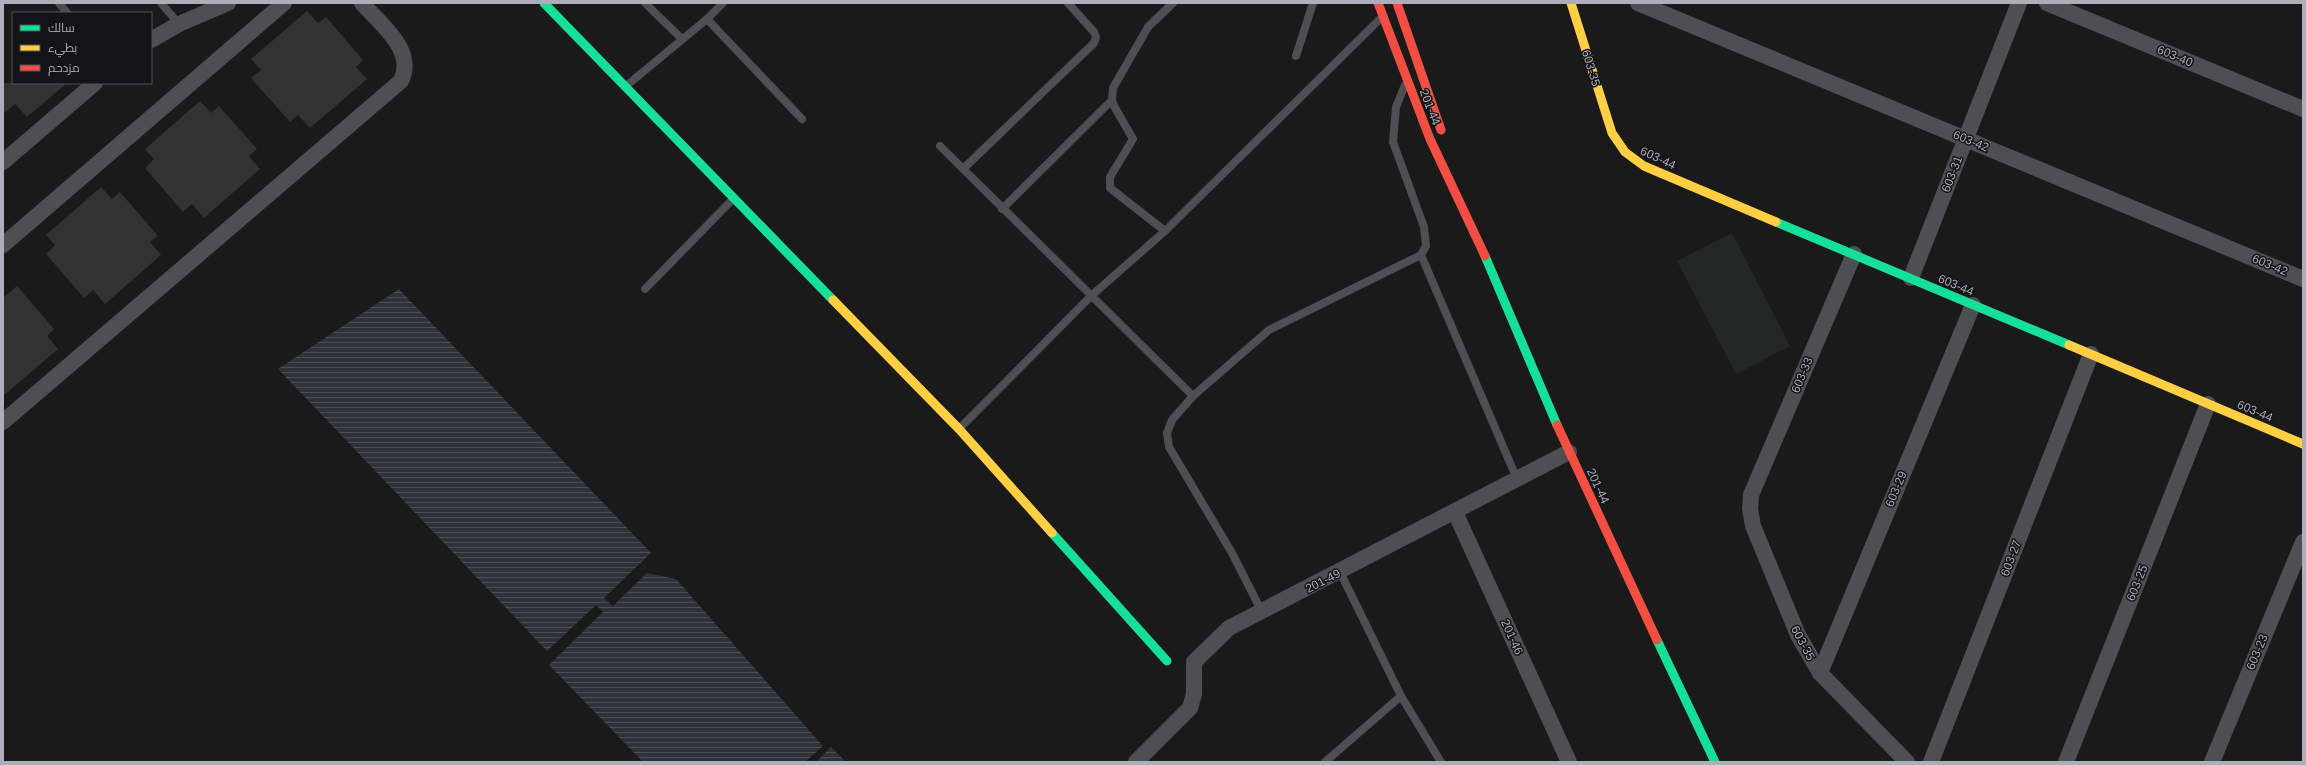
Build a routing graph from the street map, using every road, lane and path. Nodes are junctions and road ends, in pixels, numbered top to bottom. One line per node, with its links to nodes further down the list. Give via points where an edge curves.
1 (59, 3): 18 (lane)
2 (161, 3): 21 (lane)
3 (228, 3): 21 (street)
4 (284, 3): 42 (street)
5 (362, 3): 53 (street, via 402,49 406,67 401,81)
6 (544, 3): 27 (street)
7 (723, 3): 20 (lane)
8 (1068, 3): 37 (lane, via 1094,32 1094,43)
9 (1173, 3): 28 (lane, via 1148,27 1113,88)
10 (1313, 3): 24 (lane)
11 (1378, 3): 19 (street, 201-44)
12 (1397, 3): 32 (street, 201-44)
13 (1571, 3): 31 (street, 603-35)
14 (1638, 3): 33 (street, 603-42)
15 (2019, 3): 33 (street, 603-31)
16 (2047, 3): 29 (street, 603-40)
17 (646, 4): 23 (lane)
18 (66, 12)
19 (1382, 17): 25 (street, 201-44); 41 (lane)
20 (707, 19): 23 (lane); 30 (lane)
21 (179, 24): 22 (street)
22 (152, 39)
23 (682, 39): 27 (lane)
24 (1296, 56)
25 (1407, 81): 40 (street, 201-44, via 1430,139); 44 (lane, via 1396,106 1393,142 1424,227 1426,246)
26 (94, 84): 35 (street)
27 (624, 87): 38 (street)
28 (1112, 100): 39 (lane); 41 (lane, via 1134,139 1110,177 1110,188)
29 (2303, 109)
30 (802, 119)
31 (1612, 133): 43 (street, 603-44, via 1617,145 1628,157 1644,166)
32 (1442, 136)
33 (1966, 138): 45 (street, 603-31); 46 (street, 603-42)
34 (940, 146): 37 (lane)
35 (3, 162)
36 (1452, 162): 40 (street, 201-44)
37 (963, 169): 39 (lane)
38 (733, 198): 47 (lane); 54 (street)
39 (1002, 209): 48 (lane)
40 (1468, 217): 56 (street, 201-44)
41 (1165, 231): 48 (lane)
42 (3, 245)
43 (1854, 254): 45 (street, 603-44); 58 (street, 603-33)
44 (1421, 255): 51 (lane, via 1269,330); 57 (lane)
45 (1911, 278): 49 (street, 603-44)
46 (2303, 279)
47 (644, 289)
48 (1092, 296): 51 (lane); 54 (lane)
49 (1973, 305): 50 (street, 603-44); 64 (street, 603-29)
50 (2091, 354): 52 (street, 603-44); 72 (street, 603-27)
51 (1193, 396): 62 (lane, via 1172,420 1167,433 1169,446 1232,553)
52 (2208, 404): 55 (street, 603-44); 73 (street, 603-25)
53 (3, 422)
54 (959, 429): 63 (street)
55 (2303, 444)
56 (1568, 452): 57 (street, 201-49); 70 (street, 201-44)
57 (1517, 479): 59 (street, 201-49)
58 (1751, 495): 64 (street, 603-35, via 1753,526 1798,635)
59 (1455, 512): 61 (street, 201-49); 69 (street, 201-46)
60 (2303, 542): 74 (street, 603-23)
61 (1340, 572): 62 (street, 201-49); 65 (lane)
62 (1262, 612): 66 (street, 201-49, via 1229,628 1194,662 1194,694 1190,708)
63 (1167, 661)
64 (1820, 673): 71 (street, 603-35)
65 (1402, 696): 67 (lane); 68 (lane)
66 (1136, 762)
67 (1326, 762)
68 (1441, 762)
69 (1569, 762)
70 (1715, 762)
71 (1907, 762)
72 (1931, 762)
73 (2066, 762)
74 (2212, 762)

